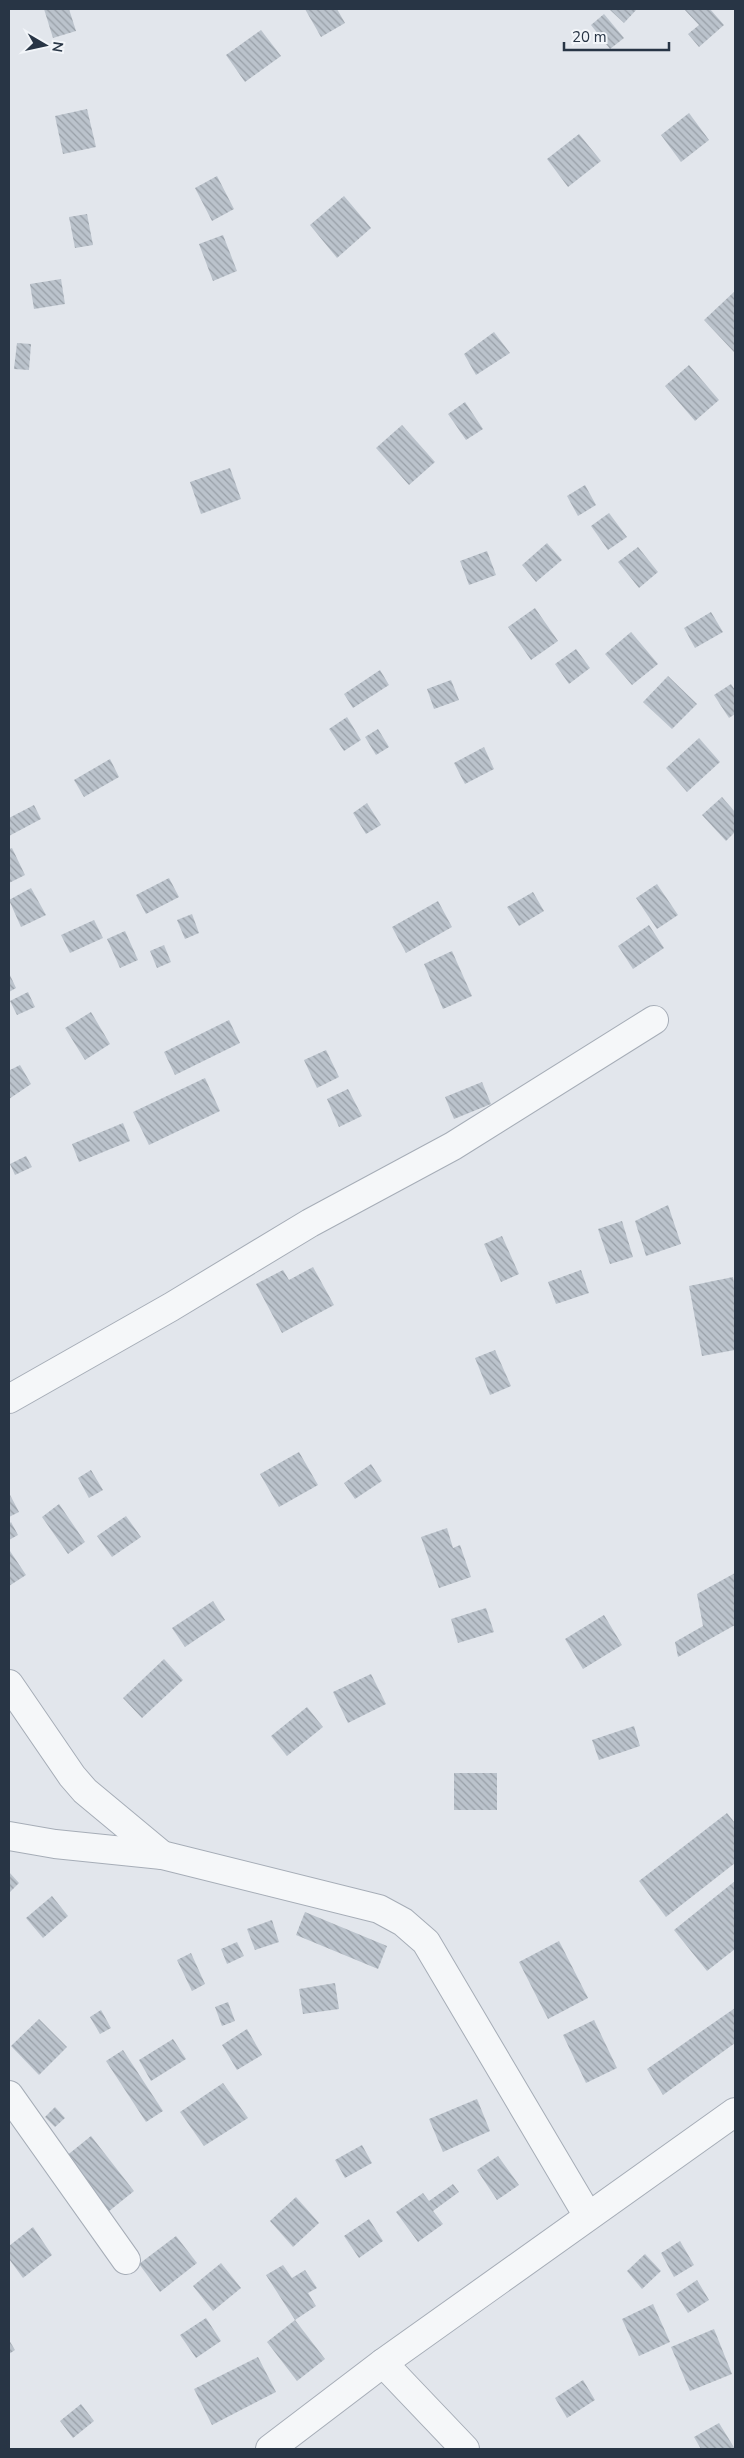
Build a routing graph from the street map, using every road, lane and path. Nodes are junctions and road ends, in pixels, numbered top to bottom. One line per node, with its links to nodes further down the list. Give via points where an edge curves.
1 (654, 1020): 2 (street, via 453,1146 310,1223)
2 (9, 1399)
3 (9, 1684): 5 (street, via 79,1783)
4 (9, 1836): 5 (street, via 55,1844)
5 (162, 1854): 8 (street, via 379,1910 403,1922 426,1942)
6 (9, 2096): 9 (street)
7 (735, 2112): 8 (street)
8 (588, 2216): 10 (street)
9 (126, 2260)
10 (383, 2363): 11 (street); 12 (street)
11 (270, 2449)
12 (465, 2449)

